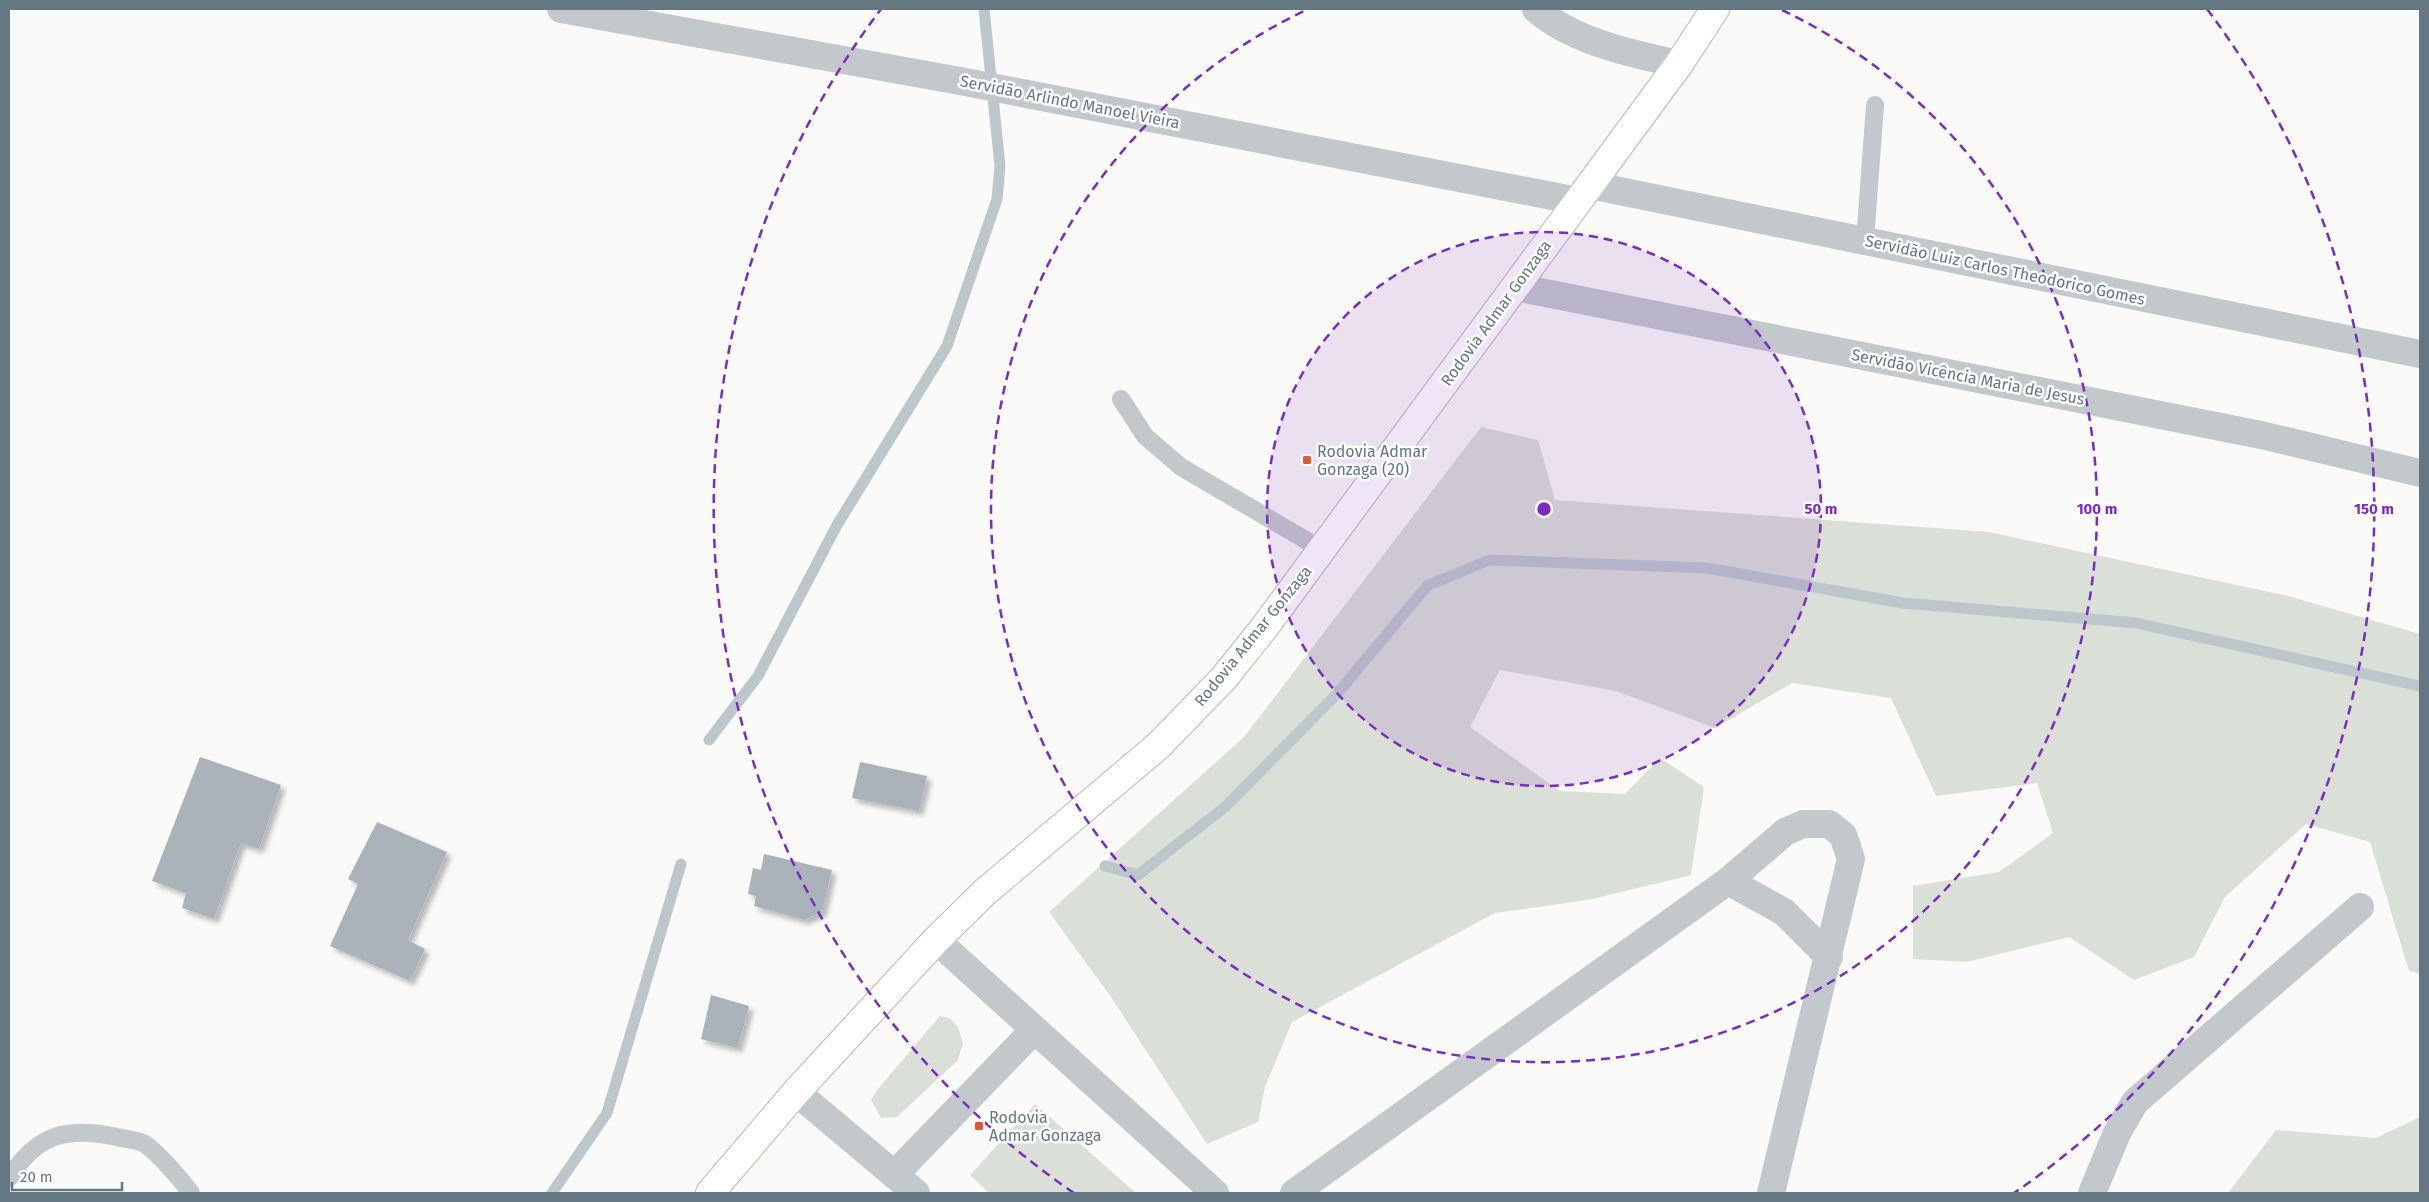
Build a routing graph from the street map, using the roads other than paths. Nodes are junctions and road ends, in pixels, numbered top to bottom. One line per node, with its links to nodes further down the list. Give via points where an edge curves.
1 (561, 9): 6 (street, Servidão Arlindo Manoel Vieira)
2 (1536, 9): 4 (street, via 1548,20 1623,52)
3 (1715, 9): 4 (main road, Rodovia Admar Gonzaga)
4 (1679, 64): 6 (main road, Rodovia Admar Gonzaga)
5 (1875, 105): 7 (lane)
6 (1584, 193): 7 (street, Servidão Luiz Carlos Theodorico Gomes); 8 (main road, Rodovia Admar Gonzaga)
7 (1865, 241): 9 (street, Servidão Luiz Carlos Theodorico Gomes)
8 (1515, 287): 11 (street, Servidão Vicência Maria de Jesus, via 2251,433); 12 (main road, Rodovia Admar Gonzaga)
9 (2420, 354)
10 (1121, 399): 12 (lane, via 1145,436 1181,467)
11 (2420, 473)
12 (1321, 549): 15 (main road, Rodovia Admar Gonzaga, via 1264,628 1194,710 1120,780 985,892)
13 (1728, 881): 16 (street, via 1784,912); 16 (street, via 1785,832 1803,824 1829,824 1843,836 1851,859); 25 (street)
14 (2360, 907): 27 (street, via 2136,1102 2117,1133)
15 (936, 940): 17 (street); 18 (main road, Rodovia Admar Gonzaga)
16 (1829, 957): 26 (street)
17 (1034, 1030): 19 (street); 24 (street)
18 (796, 1092): 19 (street); 22 (main road, Rodovia Admar Gonzaga)
19 (894, 1175): 23 (street)
20 (9, 1178): 21 (lane, via 21,1159 41,1142 60,1134 101,1134 144,1143)
21 (191, 1193)
22 (710, 1193)
23 (916, 1193)
24 (1215, 1193)
25 (1294, 1193)
26 (1770, 1193)
27 (2092, 1193)

